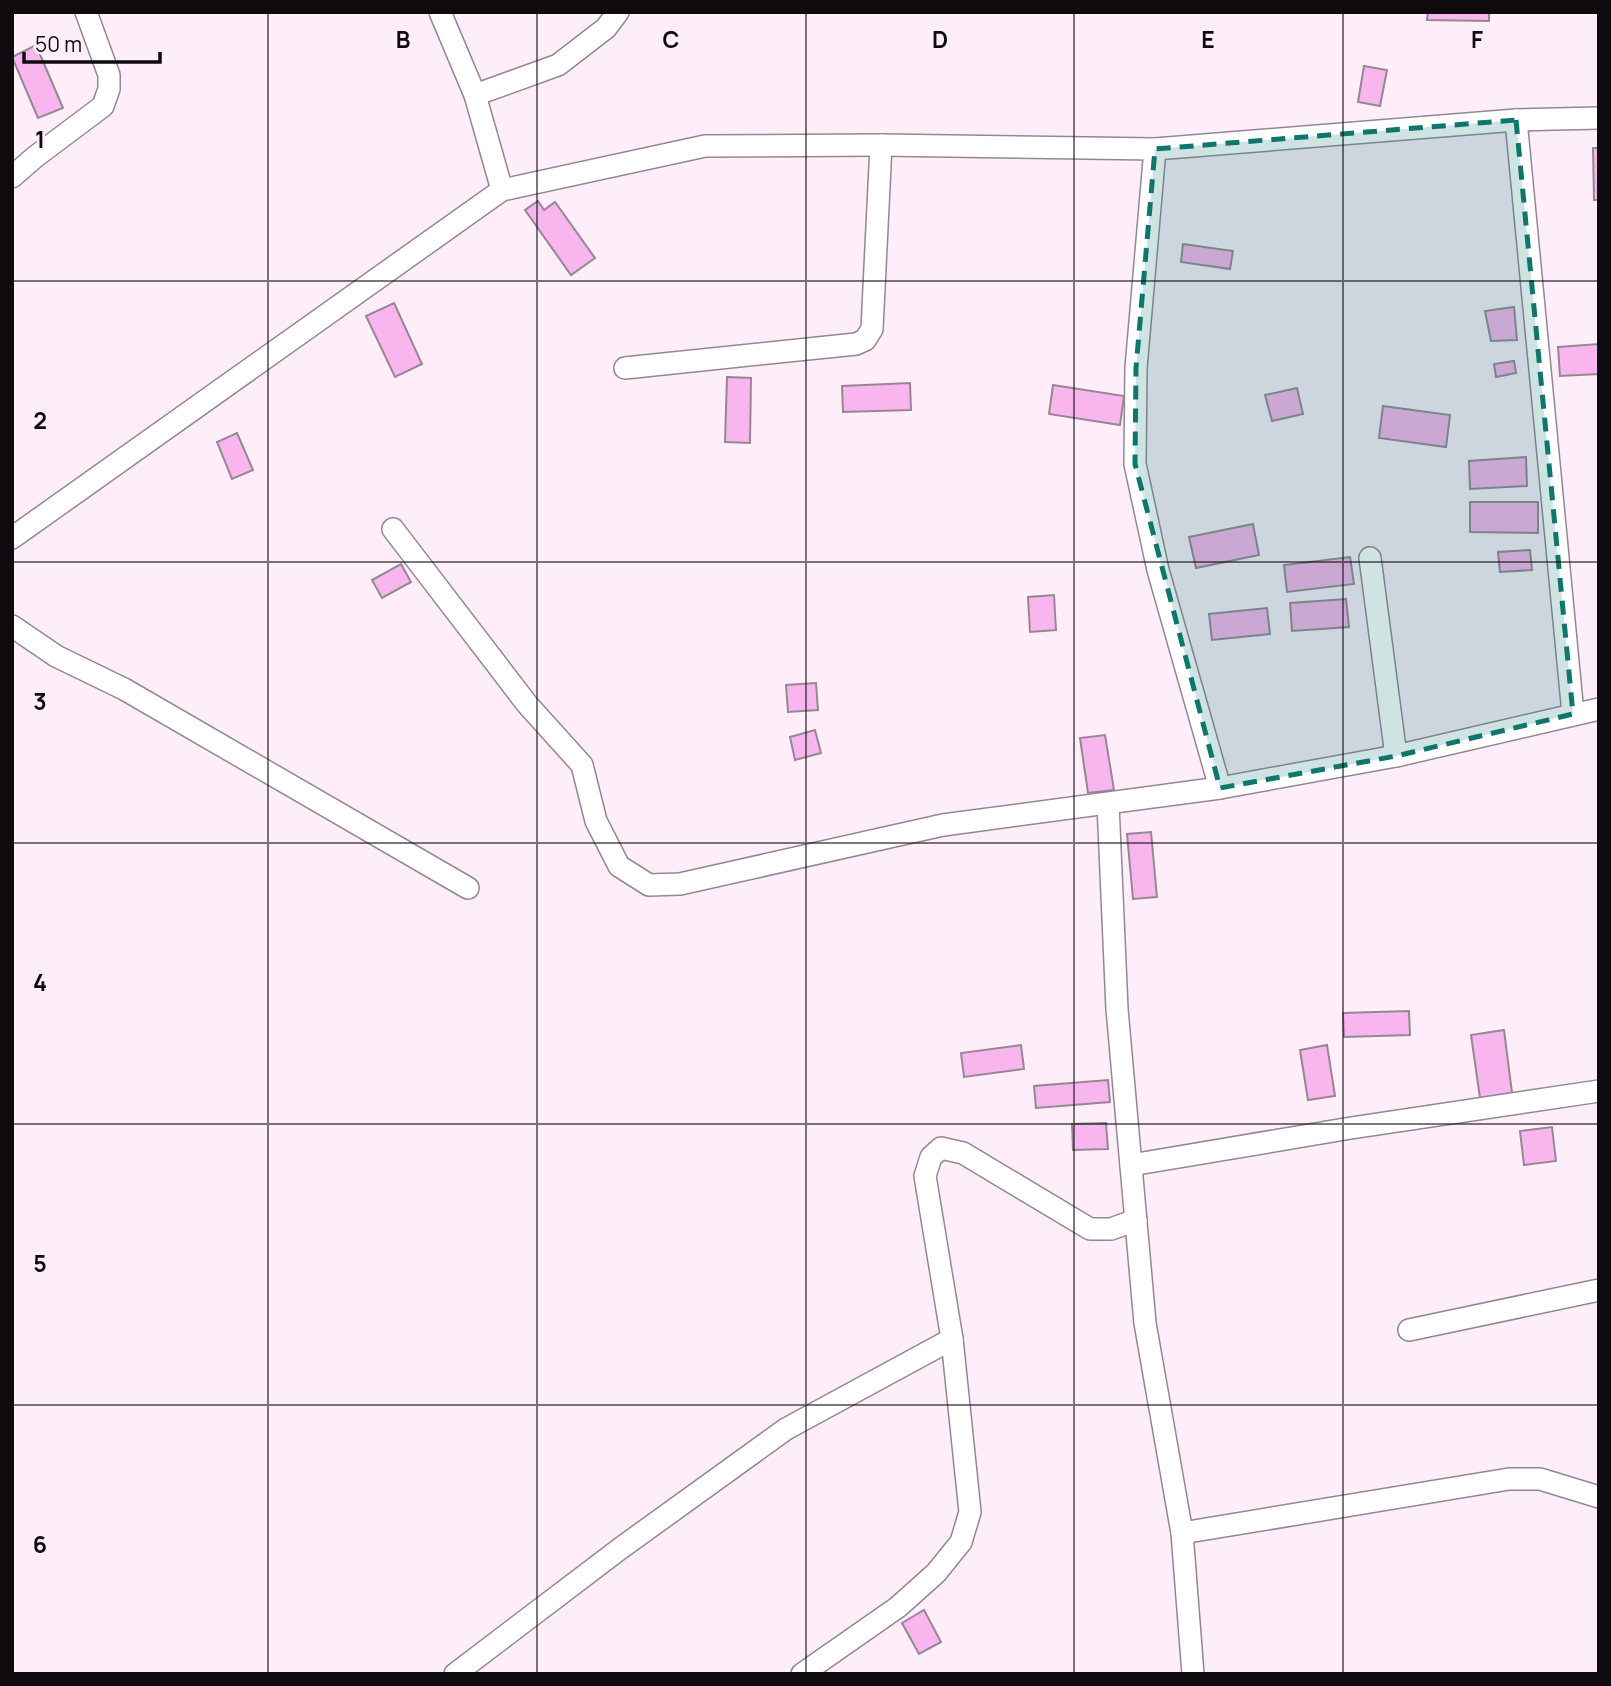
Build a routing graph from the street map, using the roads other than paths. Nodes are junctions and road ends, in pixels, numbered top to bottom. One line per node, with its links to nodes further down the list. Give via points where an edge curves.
1 (86, 12): 9 (street, via 109,75 103,106)
2 (440, 12): 4 (street)
3 (618, 12): 4 (street, via 558,65)
4 (475, 95): 10 (street)
5 (1599, 118): 6 (street)
6 (1516, 120): 8 (street); 17 (street)
7 (881, 145): 8 (street); 10 (street, via 705,146); 11 (street, via 872,329 865,340)
8 (1155, 149): 19 (street, via 1136,368 1135,464 1158,570)
9 (12, 177)
10 (502, 190): 13 (street)
11 (625, 368)
12 (393, 530): 20 (street, via 527,704 582,765 596,821 619,866 649,884 680,884 943,825)
13 (12, 538)
14 (1370, 558): 18 (street)
15 (12, 626): 21 (street, via 56,656 136,696)
16 (1599, 709): 17 (street)
17 (1573, 713): 18 (street)
18 (1396, 756): 19 (street)
19 (1220, 788): 20 (street)
20 (1108, 804): 23 (street, via 1117,1009)
21 (468, 888)
22 (1599, 1091): 23 (street)
23 (1131, 1165): 24 (street)
24 (1136, 1220): 27 (street, via 1111,1229 1090,1228 963,1153 941,1148 931,1157 925,1176); 29 (street, via 1145,1323)
25 (1599, 1290): 26 (street)
26 (1409, 1330)
27 (951, 1339): 30 (street, via 786,1429); 31 (street, via 970,1512 961,1542 936,1573 898,1607)
28 (1599, 1497): 29 (street, via 1540,1479 1509,1479)
29 (1182, 1533): 32 (street)
30 (455, 1674)
31 (802, 1674)
32 (1193, 1674)

